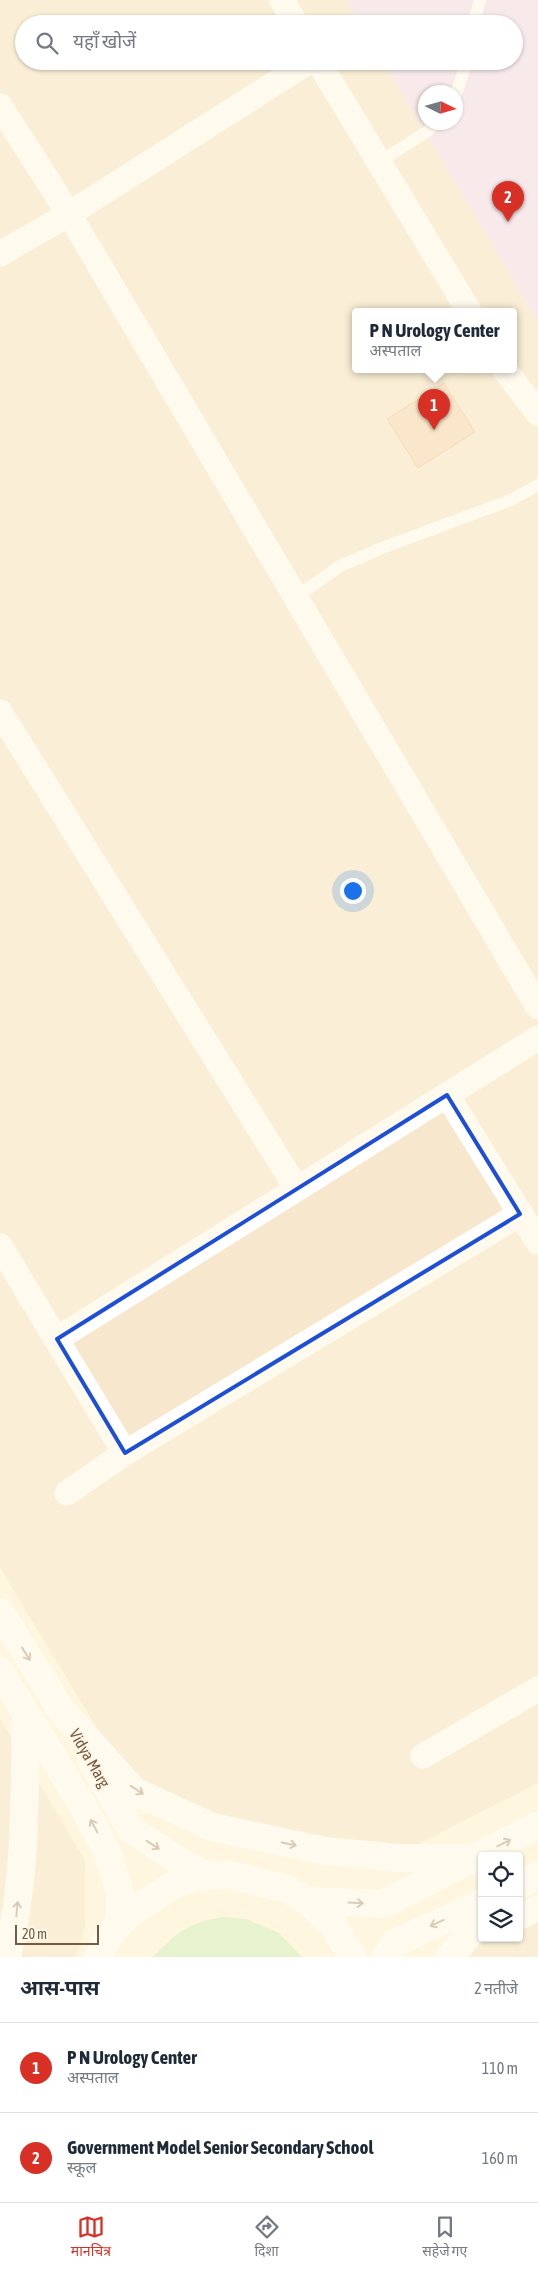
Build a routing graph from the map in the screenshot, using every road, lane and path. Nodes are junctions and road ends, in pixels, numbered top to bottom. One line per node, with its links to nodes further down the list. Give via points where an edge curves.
1 (282, 0): 3 (street)
2 (480, 0): 4 (lane)
3 (291, 15)
4 (476, 15)
5 (296, 70): 12 (street)
6 (323, 70): 11 (street)
7 (464, 70): 8 (lane)
8 (459, 85)
9 (0, 106): 12 (street)
10 (429, 130): 11 (lane)
11 (379, 162): 14 (street)
12 (69, 214): 13 (street); 18 (street)
13 (0, 254)
14 (467, 308)
15 (507, 373): 16 (street)
16 (538, 413)
17 (538, 485): 18 (lane, via 510,500 340,566)
18 (296, 598): 20 (street)
19 (0, 712): 23 (street)
20 (538, 1007)
21 (538, 1038): 22 (street)
22 (447, 1095): 23 (street); 24 (street)
23 (297, 1189): 27 (street)
24 (520, 1214): 25 (street); 28 (street)
25 (538, 1242)
26 (0, 1246): 27 (street)
27 (57, 1339): 28 (street)
28 (125, 1453): 29 (street)
29 (67, 1493)
30 (0, 1612): 33 (main road, Vidya Marg, one-way to 33)
31 (0, 1671): 34 (main road, Vidya Marg)
32 (538, 1689): 35 (street)
33 (56, 1704): 37 (main road, one-way to 37, via 134,1791 212,1827 325,1852 399,1858); 39 (main road, Vidya Marg, one-way to 39, via 131,1830)
34 (26, 1713): 45 (main road, Vidya Marg, one-way to 34, via 120,1891 106,1849); 49 (main road, one-way to 34, via 16,1922 23,1844)
35 (423, 1756)
36 (538, 1825): 37 (main road, one-way to 36)
37 (475, 1858): 41 (main road, one-way to 37, via 382,1904)
38 (538, 1875): 40 (main road)
39 (207, 1876): 41 (main road, via 227,1874 287,1889); 45 (main road, via 178,1882)
40 (523, 1883)
41 (307, 1900): 51 (main road, via 332,1924)
42 (478, 1905): 52 (main road, one-way to 52, via 395,1943)
43 (538, 1908): 44 (street)
44 (523, 1916)
45 (120, 1922): 50 (main road)
46 (478, 1924): 48 (main road)
47 (478, 1938): 48 (street)
48 (452, 1953)
49 (7, 1957)
50 (98, 1957)
51 (352, 1957)
52 (386, 1957)

